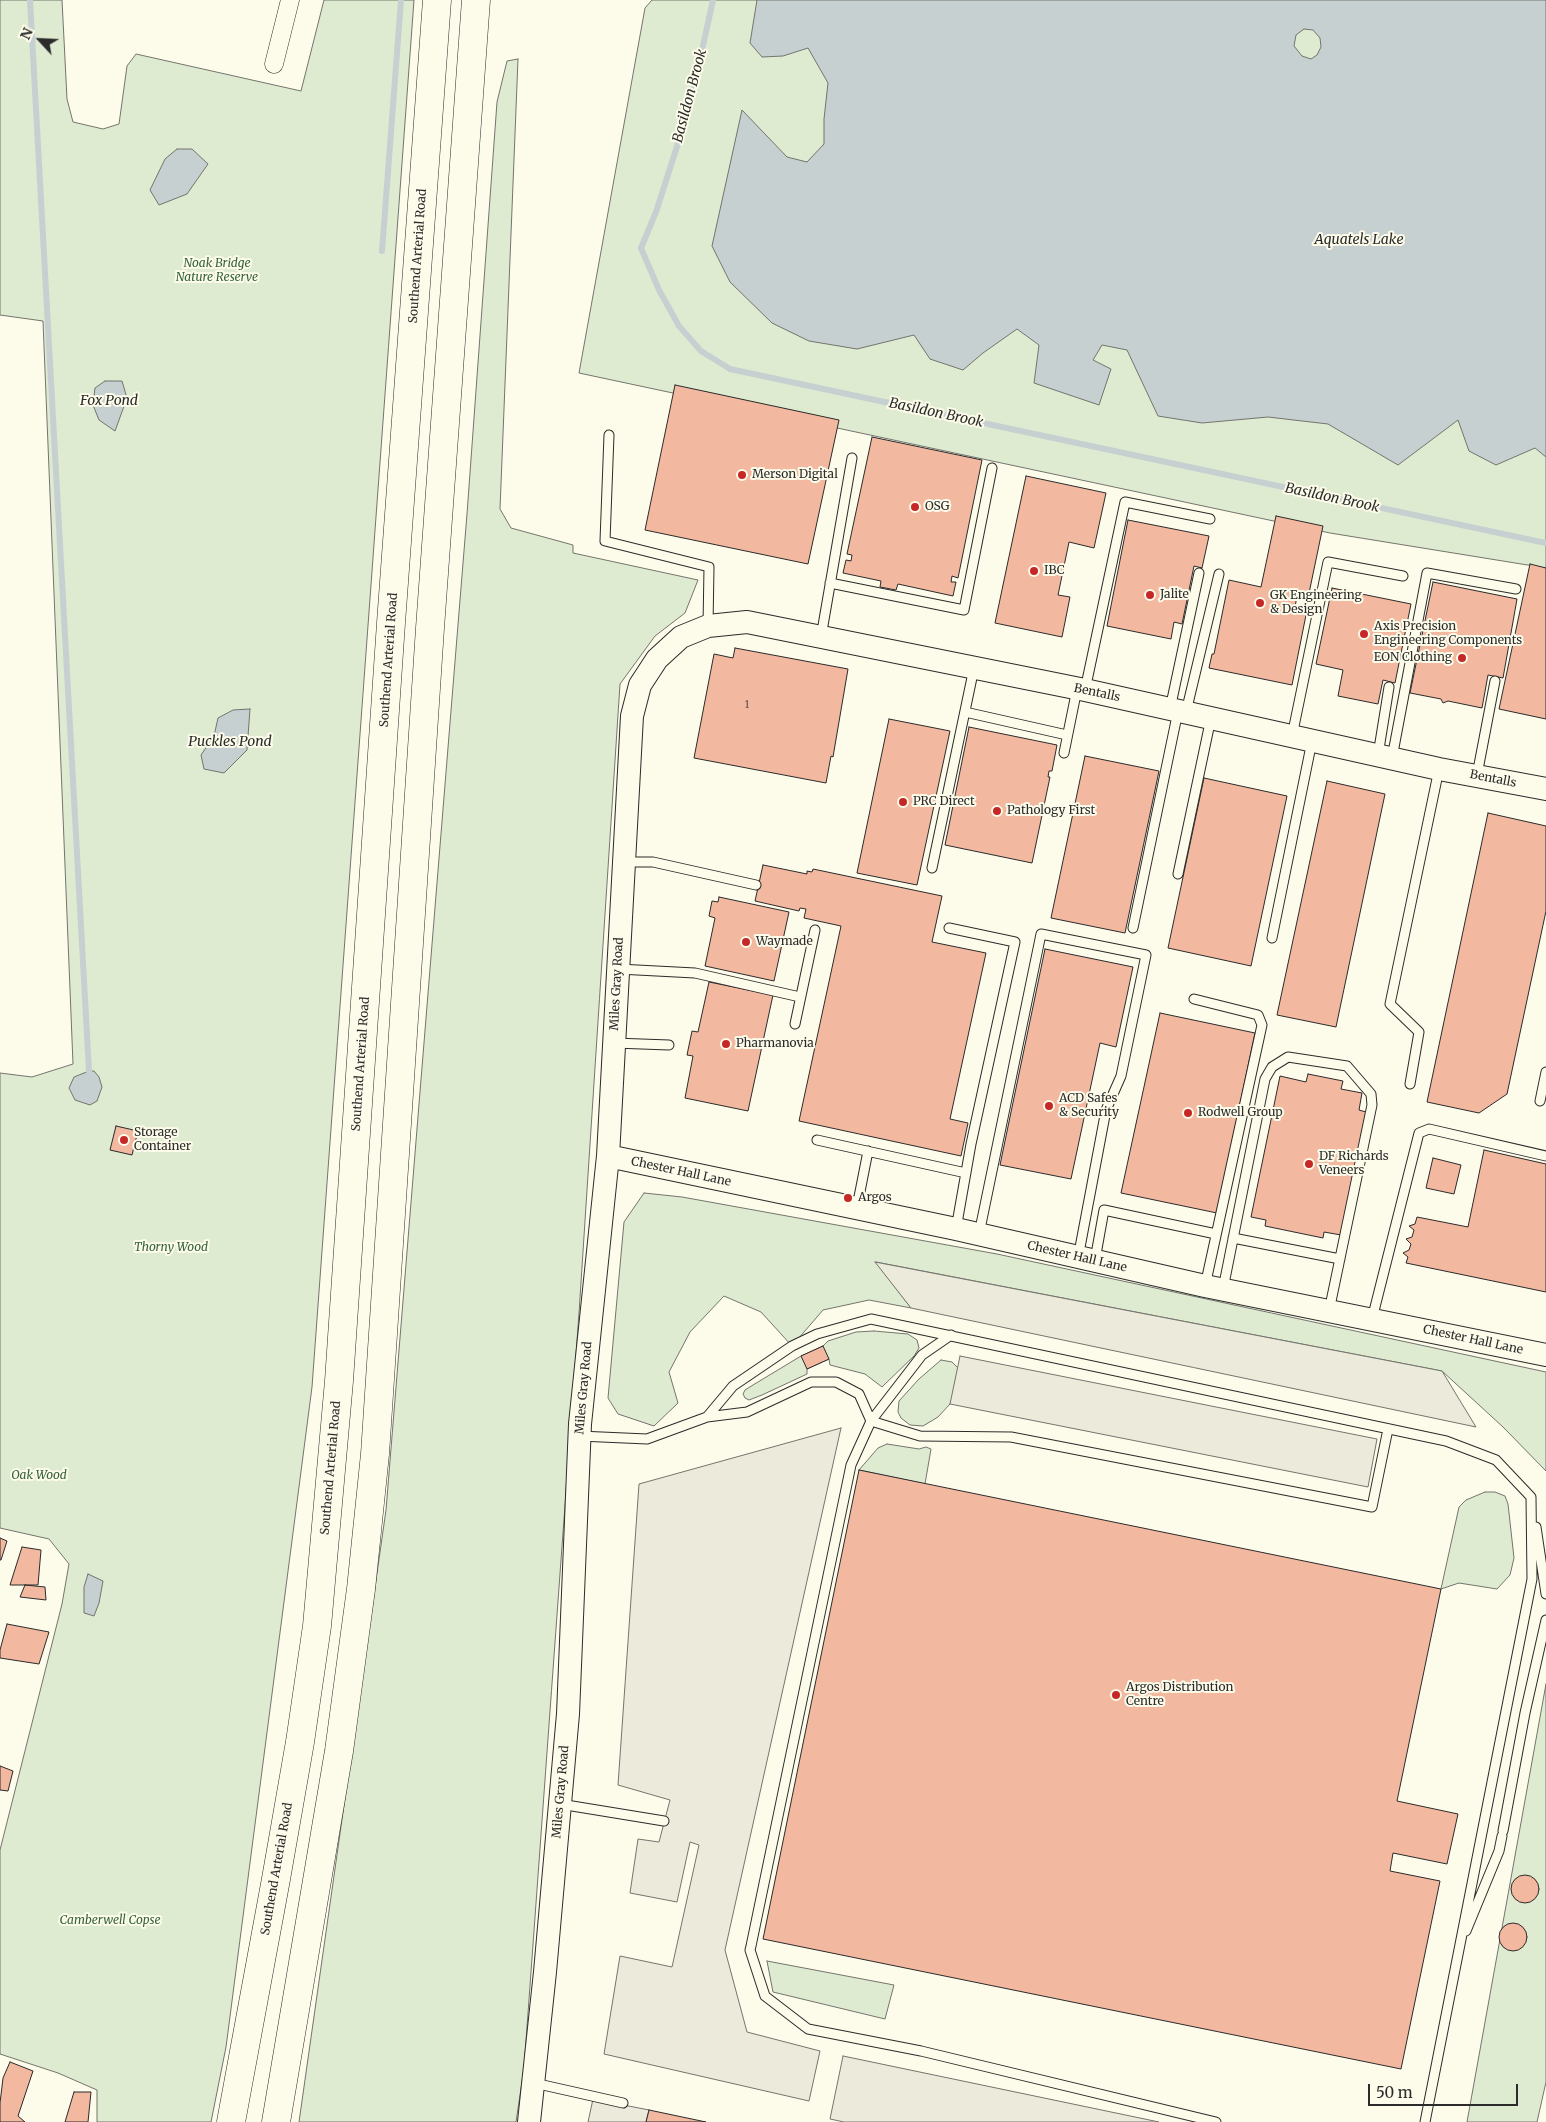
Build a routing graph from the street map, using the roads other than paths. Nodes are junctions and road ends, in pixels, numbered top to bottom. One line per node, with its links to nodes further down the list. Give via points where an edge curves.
1 (290, 0): 4 (street)
2 (437, 0): 77 (highway, Southend Arterial Road, via 339,1381 317,1626 283,1840)
3 (476, 0): 78 (highway, via 430,618 374,1464 362,1589 339,1751)
4 (274, 64)
5 (609, 435): 14 (lane, via 605,540 709,566)
6 (852, 458): 12 (lane)
7 (992, 468): 12 (lane, via 964,610)
8 (1210, 519): 20 (lane, via 1125,502)
9 (1199, 573): 21 (lane)
10 (1219, 574): 21 (lane)
11 (1403, 576): 25 (lane, via 1328,562)
12 (830, 583): 15 (lane)
13 (1516, 589): 27 (lane, via 1427,573)
14 (708, 626): 15 (street, Bentalls, via 747,622); 16 (street, Bentalls, via 681,637)
15 (821, 637): 17 (street, Bentalls)
16 (657, 659): 31 (street, Miles Gray Road, via 640,684 632,716)
17 (974, 668): 20 (street, Bentalls); 22 (lane)
18 (1495, 681): 29 (lane)
19 (1390, 687): 27 (lane)
20 (1081, 690): 21 (street, Bentalls); 24 (lane)
21 (1178, 711): 23 (street, Bentalls); 36 (lane)
22 (965, 712): 24 (lane); 32 (lane)
23 (1211, 718): 25 (street, Bentalls); 33 (lane)
24 (1067, 735): 26 (lane)
25 (1302, 738): 27 (street, Bentalls); 38 (lane)
26 (1064, 753)
27 (1385, 757): 28 (street, Bentalls)
28 (1439, 769): 29 (street, Bentalls); 46 (lane, via 1390,1004 1419,1032)
29 (1477, 775): 30 (street, Bentalls)
30 (1546, 789)
31 (624, 862): 34 (lane, via 653,862); 39 (street, Miles Gray Road)
32 (932, 868)
33 (1178, 874)
34 (756, 885)
35 (949, 928): 52 (lane, via 1015,942)
36 (1133, 928)
37 (815, 930): 40 (lane)
38 (1272, 938)
39 (618, 969): 40 (lane, via 695,973); 43 (street, Miles Gray Road)
40 (800, 998): 42 (lane)
41 (1194, 999): 56 (lane, via 1258,1016 1262,1025)
42 (794, 1024)
43 (614, 1043): 44 (lane); 50 (street, Miles Gray Road)
44 (669, 1044)
45 (1546, 1072): 47 (lane)
46 (1410, 1084)
47 (1540, 1101)
48 (816, 1140): 49 (lane)
49 (868, 1151): 52 (lane); 53 (lane)
50 (608, 1156): 53 (street, Chester Hall Lane); 68 (street, Miles Gray Road)
51 (1546, 1156): 62 (lane, via 1429,1130 1419,1133)
52 (966, 1173): 54 (lane)
53 (857, 1209): 54 (street, Chester Hall Lane)
54 (956, 1229): 55 (street, Chester Hall Lane)
55 (979, 1234): 59 (street, Chester Hall Lane); 59 (lane, via 1041,934 1146,955 1121,1076 1106,1110)
56 (1216, 1234): 59 (lane, via 1104,1210); 60 (lane)
57 (1233, 1238): 58 (lane); 58 (lane, via 1265,1079 1272,1067 1288,1057 1347,1066 1371,1094 1372,1105); 60 (lane)
58 (1340, 1259): 61 (lane)
59 (1086, 1260): 60 (street, Chester Hall Lane)
60 (1214, 1288): 61 (street, Chester Hall Lane)
61 (1329, 1311): 62 (street, Chester Hall Lane)
62 (1372, 1320): 64 (street, Chester Hall Lane)
63 (951, 1334): 65 (lane, via 871,1319 817,1334 792,1346 734,1386); 66 (lane, via 922,1355); 67 (lane)
64 (1546, 1355)
65 (707, 1417): 66 (lane, via 747,1412 811,1382 836,1382 859,1394); 68 (lane, via 647,1439)
66 (871, 1421): 67 (lane, via 920,1436 1011,1437 1372,1507); 80 (lane, via 851,1465 754,1923 750,1950 765,1996 808,2028 921,2051)
67 (1388, 1429): 69 (lane, via 1446,1441 1496,1460)
68 (579, 1436): 72 (street, Miles Gray Road, via 568,1714)
69 (1531, 1497): 70 (lane); 74 (lane, via 1532,1579)
70 (1546, 1594)
71 (1546, 1620): 74 (lane, via 1499,1851)
72 (560, 1804): 73 (lane); 75 (street, Miles Gray Road)
73 (664, 1821)
74 (1458, 1952): 81 (lane)
75 (534, 2083): 76 (lane); 79 (street, Miles Gray Road)
76 (623, 2103)
77 (231, 2122)
78 (276, 2122)
79 (530, 2122)
80 (1216, 2122)
81 (1425, 2122)

